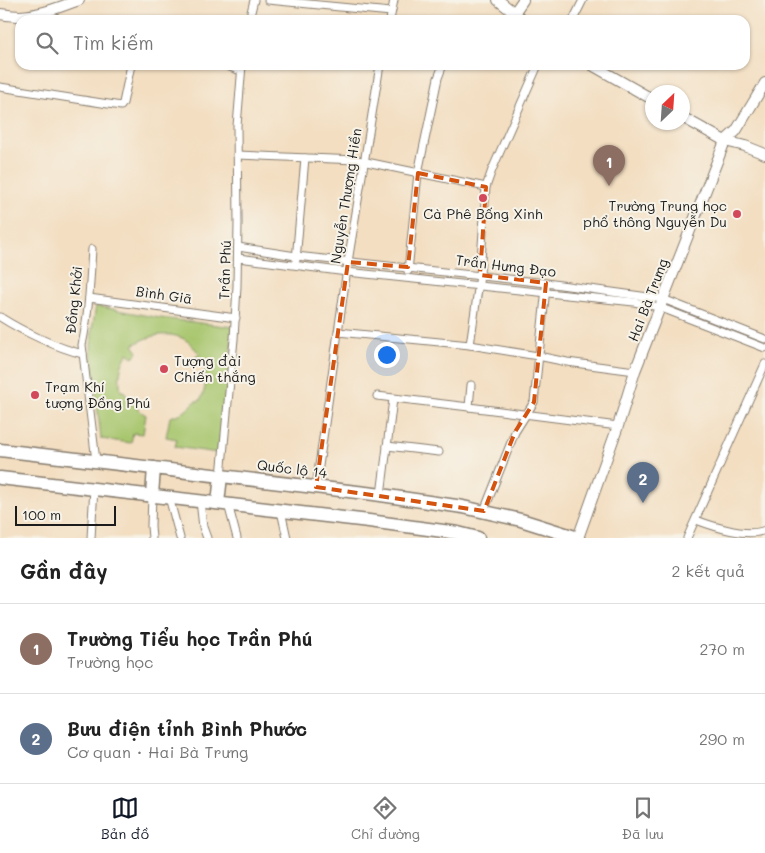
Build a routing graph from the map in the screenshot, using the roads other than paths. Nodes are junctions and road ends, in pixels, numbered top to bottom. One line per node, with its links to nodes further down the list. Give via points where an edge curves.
1 (79, 0): 11 (street)
2 (254, 0): 12 (street)
3 (268, 0): 13 (street)
4 (394, 0): 14 (street)
5 (498, 0): 9 (street)
6 (516, 0): 9 (street)
7 (523, 0): 9 (street)
8 (583, 0): 16 (street)
9 (514, 13): 15 (street)
10 (0, 14): 17 (street)
11 (26, 15)
12 (251, 15)
13 (382, 15)
14 (390, 15)
15 (517, 15)
16 (576, 15)
17 (15, 16)
18 (130, 70): 25 (street, via 121,106)
19 (241, 70): 30 (street, Trần Phú)
20 (379, 70): 32 (street, Nguyễn Thượng Hiền)
21 (441, 70): 33 (street)
22 (536, 70): 34 (street)
23 (601, 70): 26 (street)
24 (765, 83): 28 (street, Hai Bà Trưng, via 736,131)
25 (0, 87)
26 (645, 95)
27 (690, 121): 28 (street)
28 (725, 141): 29 (street); 49 (street, Hai Bà Trưng)
29 (765, 154)
30 (237, 155): 31 (street); 35 (street, Trần Phú)
31 (305, 158): 32 (street); 37 (street)
32 (364, 161): 33 (street); 39 (street, Nguyễn Thượng Hiền)
33 (418, 173): 34 (street); 41 (street)
34 (486, 187): 43 (street)
35 (238, 247): 37 (street, Trần Hưng Đạo); 38 (street, Trần Phú)
36 (92, 249): 48 (street, Đồng Khởi)
37 (296, 256): 39 (street, Trần Hưng Đạo); 40 (street)
38 (238, 258): 40 (street); 51 (street, Trần Phú)
39 (348, 262): 41 (street, Trần Hưng Đạo); 42 (street, Nguyễn Thượng Hiền)
40 (295, 265): 42 (street)
41 (408, 267): 43 (street, Trần Hưng Đạo); 44 (street)
42 (347, 272): 44 (street); 52 (street, Nguyễn Thượng Hiền)
43 (480, 275): 45 (street, Trần Hưng Đạo); 46 (street)
44 (407, 277): 46 (street)
45 (546, 283): 47 (street); 49 (street, Trần Hưng Đạo, via 629,293)
46 (478, 286): 47 (street); 54 (street)
47 (545, 292): 49 (street); 57 (street)
48 (89, 298): 51 (street, Bình Giã); 56 (street, Đồng Khởi)
49 (661, 303): 53 (street, Trần Hưng Đạo); 55 (street); 59 (street, Hai Bà Trưng)
50 (0, 316): 56 (street, via 12,325)
51 (236, 318): 71 (street, Trần Phú)
52 (338, 332): 54 (street); 73 (street, Nguyễn Thượng Hiền)
53 (765, 339)
54 (470, 345): 57 (street)
55 (765, 348)
56 (83, 354): 69 (street, Đồng Khởi)
57 (538, 356): 59 (street); 64 (street, via 534,402)
58 (765, 364): 82 (street)
59 (635, 370): 65 (street, Hai Bà Trưng)
60 (471, 385): 63 (street)
61 (377, 396): 62 (street)
62 (393, 399): 63 (street); 66 (street)
63 (469, 407): 64 (street)
64 (526, 414): 65 (street); 81 (street, via 515,432)
65 (618, 426): 91 (street, Hai Bà Trưng)
66 (387, 446): 68 (street); 76 (street)
67 (0, 450): 69 (highway, Quốc lộ 14)
68 (439, 452)
69 (96, 461): 70 (highway, Quốc lộ 14)
70 (154, 468): 71 (highway, Quốc lộ 14); 75 (highway)
71 (220, 476): 73 (highway, Quốc lộ 14); 79 (highway)
72 (0, 478): 74 (highway)
73 (316, 487): 76 (highway, Quốc lộ 14)
74 (94, 488): 75 (highway); 84 (street)
75 (152, 495): 77 (highway); 85 (street)
76 (381, 495): 81 (highway, Quốc lộ 14)
77 (169, 497): 78 (highway); 86 (street)
78 (200, 501): 79 (highway); 87 (street)
79 (223, 504): 80 (highway); 88 (street)
80 (282, 511): 89 (street); 90 (highway)
81 (484, 511): 91 (highway, Quốc lộ 14)
82 (696, 520): 83 (street, via 739,535 755,536); 92 (street)
83 (765, 530)
84 (91, 538)
85 (152, 538)
86 (180, 538)
87 (207, 538)
88 (237, 538)
89 (287, 538)
90 (478, 538)
91 (578, 538)
92 (687, 538)

